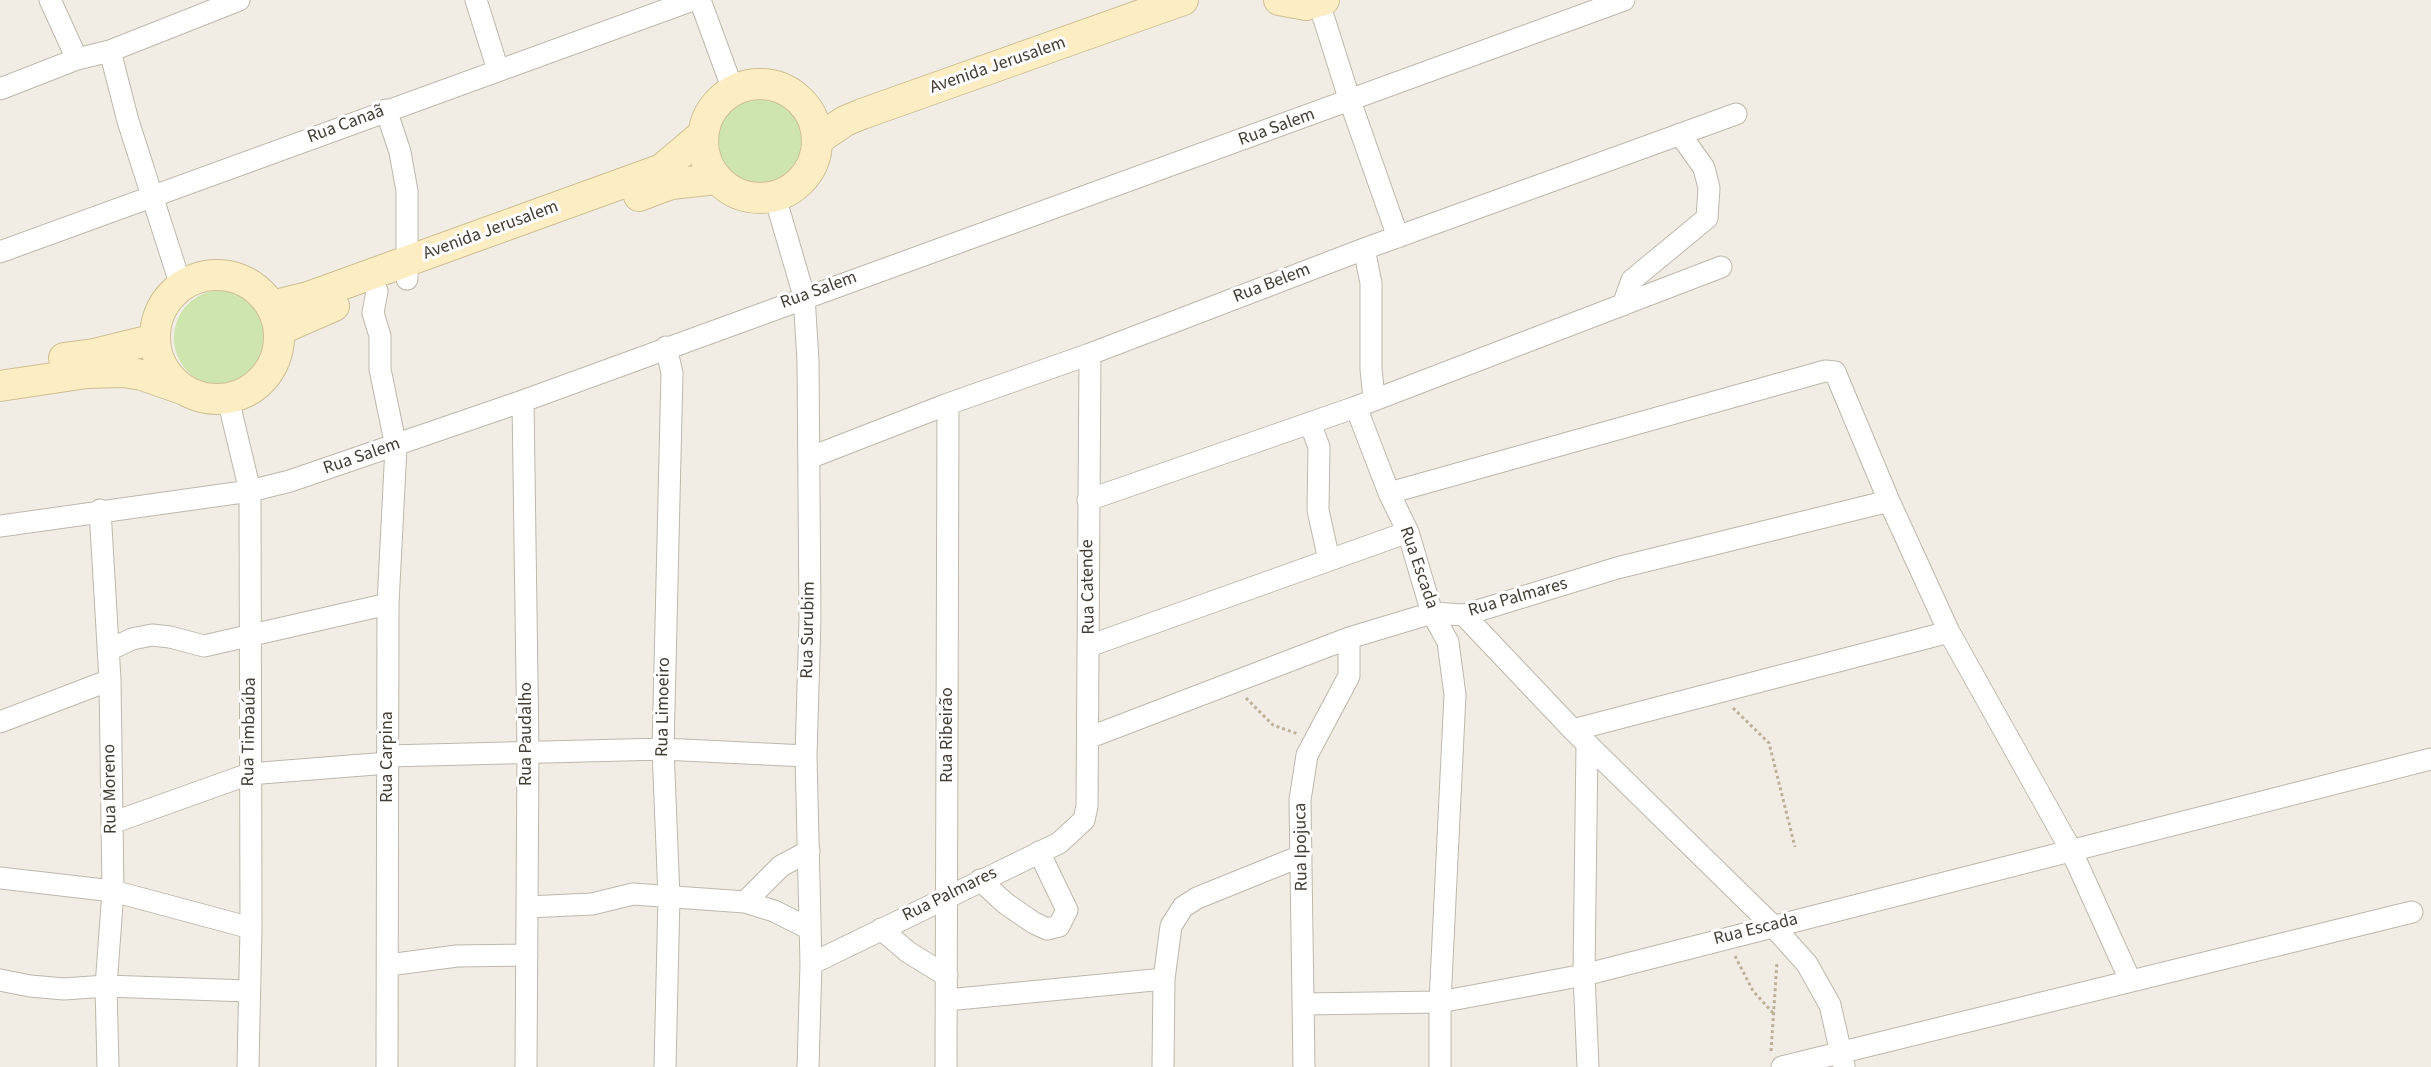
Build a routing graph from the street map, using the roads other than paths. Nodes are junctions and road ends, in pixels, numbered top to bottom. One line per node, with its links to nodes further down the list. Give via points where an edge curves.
1 (50, 0): 12 (street)
2 (239, 0): 11 (street)
3 (476, 0): 13 (street)
4 (693, 0): 13 (street, Rua Canaã)
5 (700, 0): 16 (street)
6 (1183, 0): 10 (street, Avenida Jerusalem)
7 (1279, 0): 9 (street, via 1289,4)
8 (1624, 0): 17 (street, Rua Salem)
9 (1321, 2): 17 (street)
10 (1121, 10): 14 (street, Avenida Jerusalem)
11 (110, 51): 12 (street); 25 (street)
12 (76, 59): 15 (street)
13 (498, 70): 19 (street, Rua Canaã)
14 (943, 75): 18 (street, Avenida Jerusalem, via 824,107); 23 (street, Avenida Jerusalem, via 845,121)
15 (0, 89)
16 (733, 90): 18 (street, via 771,84 790,92); 22 (street, Avenida Jerusalem, via 709,113)
17 (1350, 102): 28 (street); 35 (street, Rua Salem)
18 (804, 105): 23 (street, via 814,121)
19 (386, 110): 25 (street, Rua Canaã); 32 (street, via 400,152 407,191)
20 (1736, 114): 21 (street, Rua Belem)
21 (1680, 134): 28 (street, Rua Belem); 36 (street, via 1704,168 1709,188 1707,218 1632,280)
22 (701, 136): 24 (street, via 707,163); 27 (street, Avenida Jerusalem, via 662,169)
23 (817, 140): 26 (street, via 806,176)
24 (717, 179): 26 (street, via 744,196); 27 (street, Avenida Jerusalem, via 671,184)
25 (153, 195): 30 (street, Rua Canaã); 33 (street)
26 (776, 197): 35 (street, Rua Surubim)
27 (580, 208): 32 (street, Avenida Jerusalem)
28 (1398, 237): 29 (street, Rua Belem)
29 (1364, 249): 40 (street, Rua Belem); 46 (street, Rua Escada, via 1371,283 1371,369)
30 (0, 252)
31 (1721, 267): 36 (street)
32 (408, 270): 34 (street, Avenida Jerusalem); 37 (street, Avenida Jerusalem, via 308,297)
33 (181, 286): 37 (street, via 199,277 220,275 240,279 258,290); 38 (street, via 161,309)
34 (377, 291): 37 (street, Avenida Jerusalem, via 312,314); 49 (street, Rua Carpina, via 373,313 380,336 380,369)
35 (804, 296): 39 (street, Rua Salem); 50 (street, Rua Surubim)
36 (1623, 305): 46 (street)
37 (275, 318): 44 (street, via 277,353 267,374 250,390)
38 (155, 339): 41 (street, via 94,354); 43 (street, via 168,375)
39 (666, 348): 45 (street, Rua Salem); 71 (street, Rua Limoeiro, via 672,373)
40 (1090, 354): 47 (street, Rua Belem); 53 (street, Rua Catende)
41 (0, 367)
42 (0, 386): 43 (street, via 87,373 124,372)
43 (182, 389): 44 (street, via 212,400)
44 (228, 399): 51 (street, Rua Timbaúba)
45 (523, 401): 49 (street, Rua Salem); 72 (street, Rua Paudalho)
46 (1365, 402): 48 (street); 52 (street, Rua Escada)
47 (948, 404): 50 (street, Rua Belem); 86 (street, Rua Ribeirão)
48 (1310, 423): 53 (street); 58 (street, via 1319,447 1318,510)
49 (396, 447): 51 (street, Rua Salem); 59 (street, Rua Carpina)
50 (809, 458): 73 (street, Rua Surubim)
51 (250, 491): 55 (street, Rua Salem); 63 (street, Rua Timbaúba)
52 (1389, 493): 54 (street, via 1825,371 1835,372 1839,378); 57 (street, Rua Escada)
53 (1088, 500): 65 (street, Rua Catende)
54 (1889, 501): 61 (street, Rua Palmares, via 1617,568); 62 (street)
55 (100, 510): 56 (street, Rua Salem); 66 (street, Rua Moreno)
56 (0, 526)
57 (1407, 532): 58 (street); 60 (street, Rua Escada)
58 (1329, 560): 65 (street)
59 (388, 604): 63 (street); 75 (street, Rua Carpina)
60 (1432, 613): 61 (street, Rua Palmares); 64 (street, Rua Palmares); 106 (street, Rua Escada, via 1448,642 1455,695)
61 (1464, 615): 69 (street)
62 (1949, 632): 69 (street, via 1717,693); 79 (street)
63 (252, 636): 66 (street, via 204,646 152,635); 76 (street, Rua Timbaúba)
64 (1349, 638): 70 (street, Rua Palmares); 82 (street, Rua Ipojuca, via 1348,676 1307,755 1300,800)
65 (1089, 646): 70 (street, Rua Catende)
66 (109, 650): 67 (street, Rua Moreno)
67 (110, 680): 68 (street); 78 (street, Rua Moreno)
68 (0, 722)
69 (1580, 737): 94 (street); 98 (street)
70 (1088, 738): 77 (street, Rua Catende)
71 (663, 749): 72 (street); 73 (street); 87 (street, Rua Limoeiro)
72 (528, 752): 75 (street); 89 (street, Rua Paudalho)
73 (806, 756): 80 (street, Rua Surubim)
74 (2431, 759): 79 (street, Rua Escada)
75 (388, 760): 76 (street); 97 (street, Rua Carpina)
76 (249, 774): 78 (street); 91 (street, Rua Timbaúba)
77 (1084, 820): 81 (street, Rua Palmares, via 1059,843)
78 (112, 823): 85 (street, Rua Moreno)
79 (2071, 850): 94 (street, Rua Escada); 102 (street)
80 (809, 851): 88 (street, via 781,866); 92 (street, Rua Surubim)
81 (1039, 852): 84 (street, Rua Palmares); 84 (street, via 1067,910 1059,926 1047,929 1034,923)
82 (1301, 856): 100 (street, via 1182,907 1171,926); 107 (street, Rua Ipojuca)
83 (0, 878): 85 (street)
84 (980, 880): 86 (street, Rua Palmares)
85 (113, 891): 91 (street); 103 (street, Rua Moreno)
86 (948, 896): 93 (street, Rua Palmares); 99 (street, Rua Ribeirão)
87 (669, 897): 88 (street); 89 (street, via 633,894 592,903); 114 (street, Rua Limoeiro)
88 (745, 902): 92 (street)
89 (527, 907): 95 (street, Rua Paudalho)
90 (2412, 912): 102 (street)
91 (251, 928): 104 (street, Rua Timbaúba)
92 (810, 929): 96 (street, Rua Surubim)
93 (881, 929): 96 (street, Rua Palmares); 99 (street, via 908,952)
94 (1776, 930): 98 (street, Rua Escada, via 1728,938); 108 (street, via 1816,976 1830,1005)
95 (527, 955): 97 (street, via 457,956); 113 (street, Rua Paudalho)
96 (811, 964): 115 (street, Rua Surubim)
97 (388, 965): 112 (street, Rua Carpina)
98 (1584, 975): 106 (street, Rua Escada); 120 (street)
99 (947, 976): 105 (street, Rua Ribeirão)
100 (1164, 979): 105 (street); 117 (street)
101 (0, 980): 103 (street, via 64,989)
102 (2130, 980): 108 (street)
103 (106, 986): 104 (street); 110 (street, Rua Moreno)
104 (248, 991): 111 (street, Rua Timbaúba)
105 (947, 1000): 116 (street, Rua Ribeirão)
106 (1440, 1002): 107 (street, Rua Escada); 119 (street, Rua Escada)
107 (1304, 1004): 118 (street, Rua Ipojuca)
108 (1843, 1060): 109 (street)
109 (1777, 1062)
110 (108, 1067)
111 (248, 1067)
112 (387, 1067)
113 (526, 1067)
114 (665, 1067)
115 (808, 1067)
116 (946, 1067)
117 (1163, 1067)
118 (1304, 1067)
119 (1440, 1067)
120 (1588, 1067)

